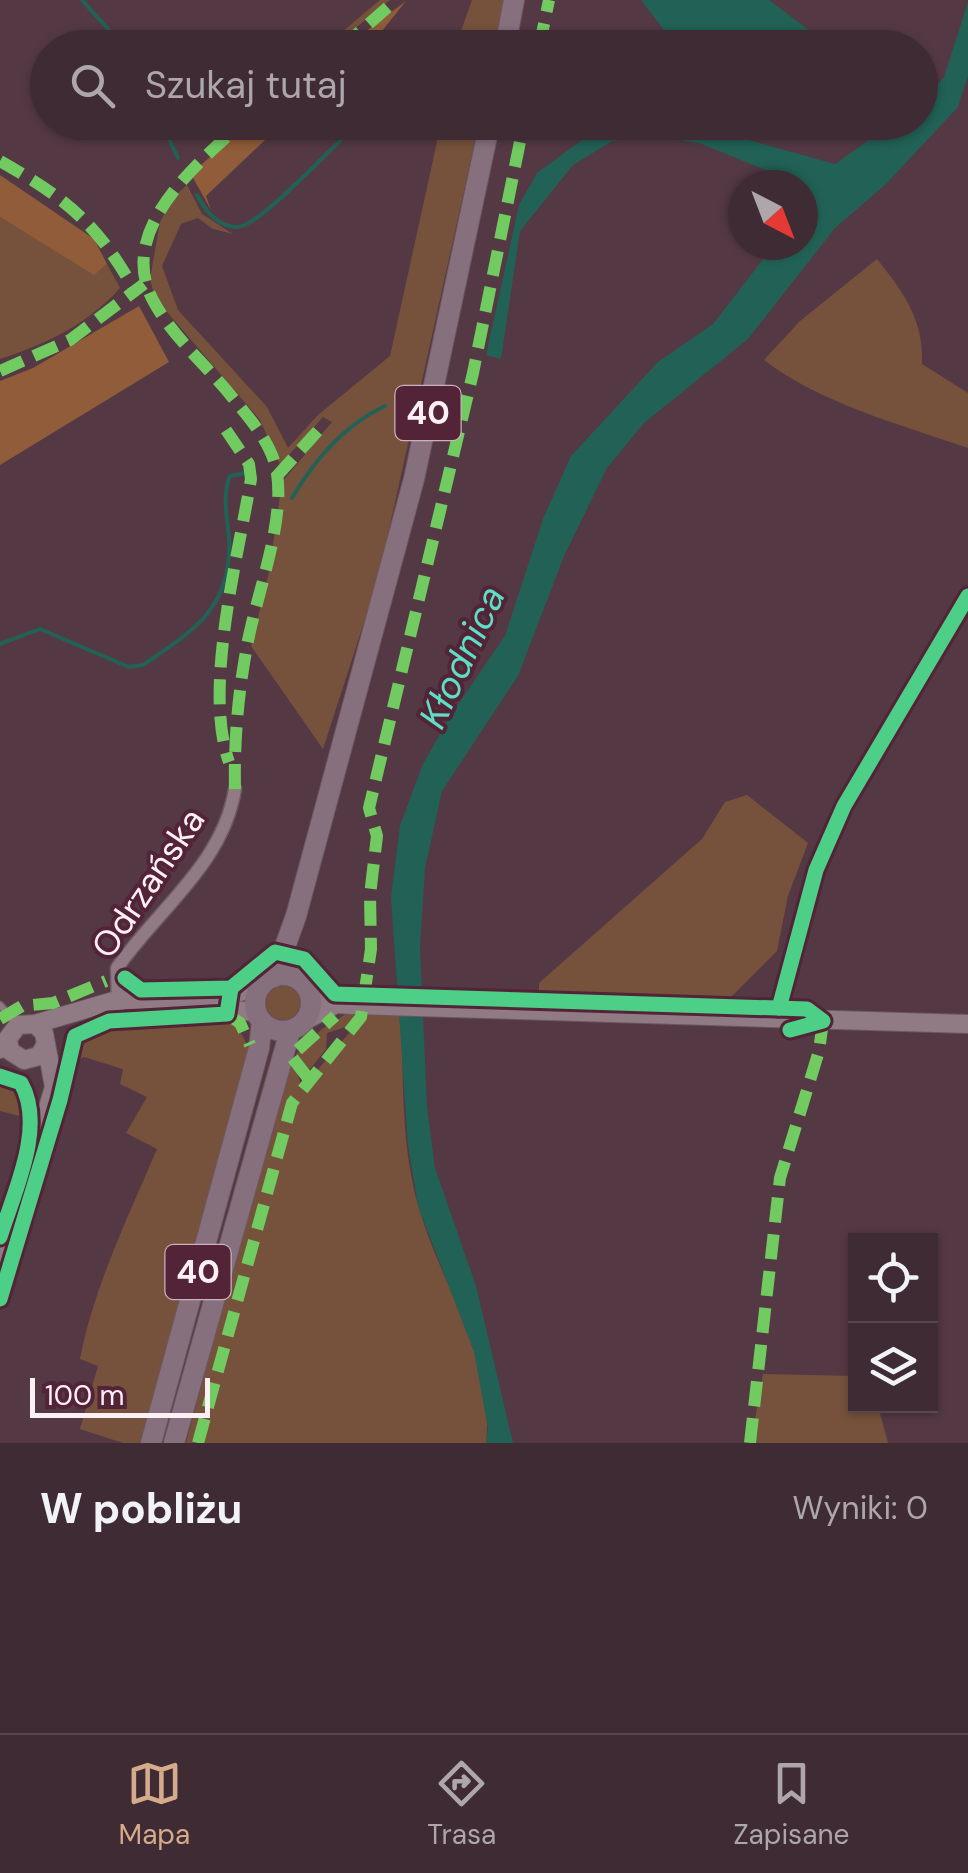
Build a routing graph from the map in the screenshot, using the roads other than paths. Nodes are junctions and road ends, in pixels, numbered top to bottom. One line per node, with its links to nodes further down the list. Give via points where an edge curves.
1 (514, 0): 2 (main road)
2 (508, 30)
3 (486, 140): 5 (main road, 40, via 414,480)
4 (234, 790): 9 (street, Odrzańska, via 224,830 205,862 118,968)
5 (276, 980): 6 (main road); 9 (main road, via 214,999); 10 (main road, 40)
6 (310, 992): 7 (main road); 12 (main road, 40, via 312,1005)
7 (344, 1004): 11 (main road); 12 (main road)
8 (0, 1005): 13 (lane)
9 (118, 1005): 10 (main road, via 228,1008); 13 (main road)
10 (259, 1017): 12 (main road, via 275,1030); 17 (main road, 40, via 245,1101)
11 (968, 1024)
12 (298, 1026): 18 (main road, 40, via 266,1107)
13 (25, 1037): 14 (main road, via 10,1051); 14 (main road, via 39,1056); 15 (main road, via 54,1087)
14 (14, 1061): 15 (main road, via 40,1080)
15 (47, 1109): 16 (main road)
16 (0, 1266)
17 (151, 1443)
18 (174, 1443)

